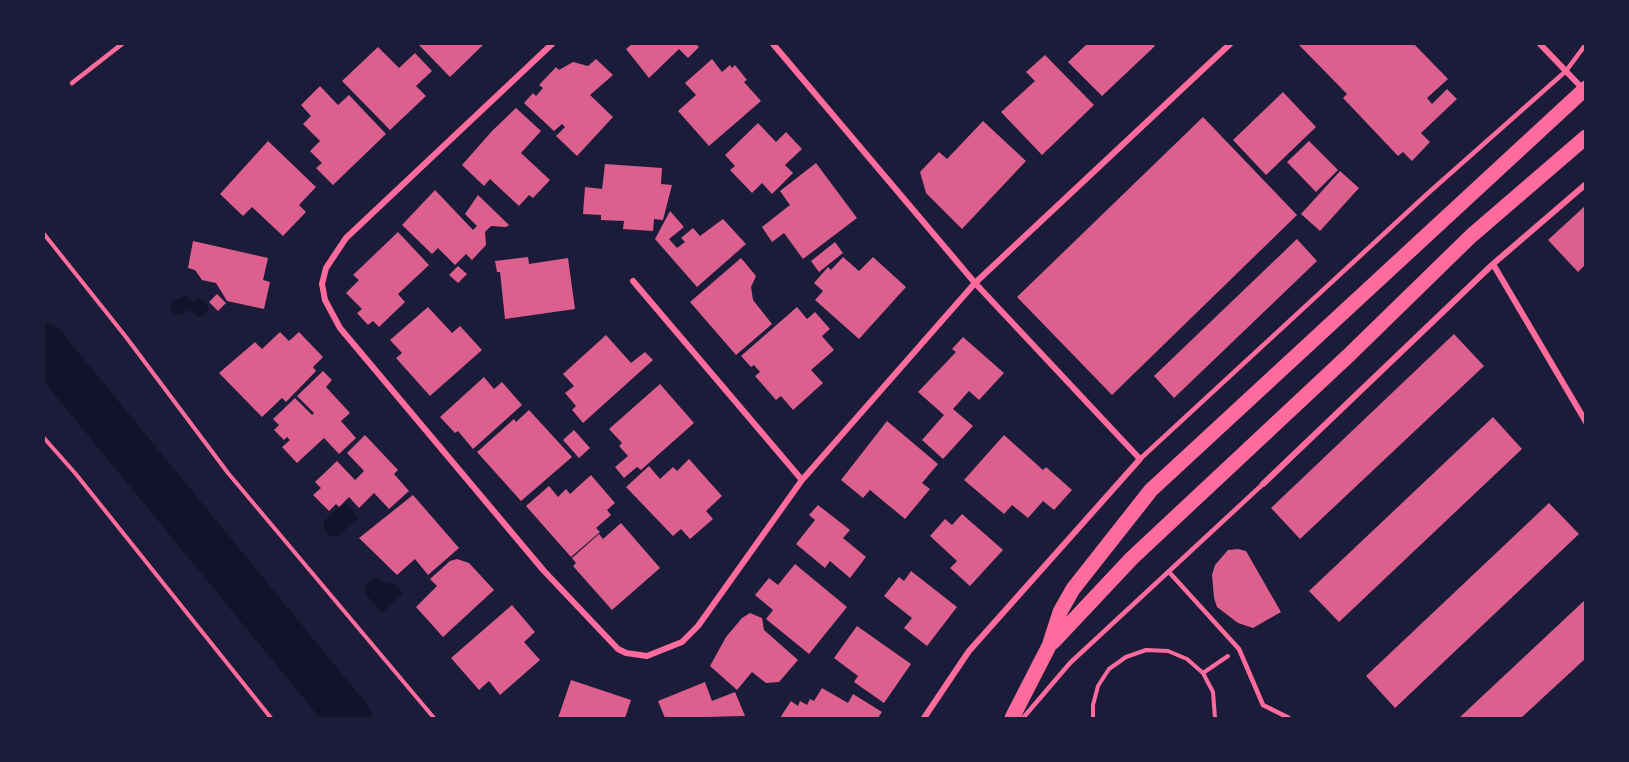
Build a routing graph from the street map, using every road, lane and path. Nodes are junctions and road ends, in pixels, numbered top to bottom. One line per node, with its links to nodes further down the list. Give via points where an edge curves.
1 (122, 44): 8 (lane)
2 (552, 44): 19 (street, via 346,238 326,268 322,284 331,314 544,571 597,629 626,653 647,656 682,642 698,626)
3 (773, 44): 15 (street)
4 (1230, 44): 15 (street)
5 (1540, 44): 7 (street)
6 (1586, 44): 7 (lane)
7 (1566, 70): 9 (street); 18 (lane)
8 (72, 82)
9 (1585, 90): 22 (main road, via 1151,490 1073,590 1060,612)
10 (1586, 137): 22 (main road, via 1471,236 1132,558)
11 (1586, 184): 13 (street)
12 (44, 234): 26 (path, via 228,473)
13 (1493, 264): 16 (street); 20 (street)
14 (633, 281): 19 (street)
15 (975, 283): 18 (street); 19 (street)
16 (1586, 422)
17 (44, 438): 25 (path)
18 (1140, 459): 27 (street, via 969,651)
19 (802, 480)
20 (1263, 484): 21 (lane)
21 (1169, 572): 23 (lane); 29 (lane, via 1070,663)
22 (1049, 646): 28 (main road)
23 (1239, 649): 24 (path); 32 (lane, via 1263,705)
24 (1203, 673): 30 (path, via 1187,659 1168,651 1146,650 1126,657 1109,669 1098,686); 31 (path, via 1213,692)
25 (271, 718)
26 (434, 718)
27 (924, 718)
28 (1012, 718)
29 (1023, 718)
30 (1093, 718)
31 (1215, 718)
32 (1289, 718)

